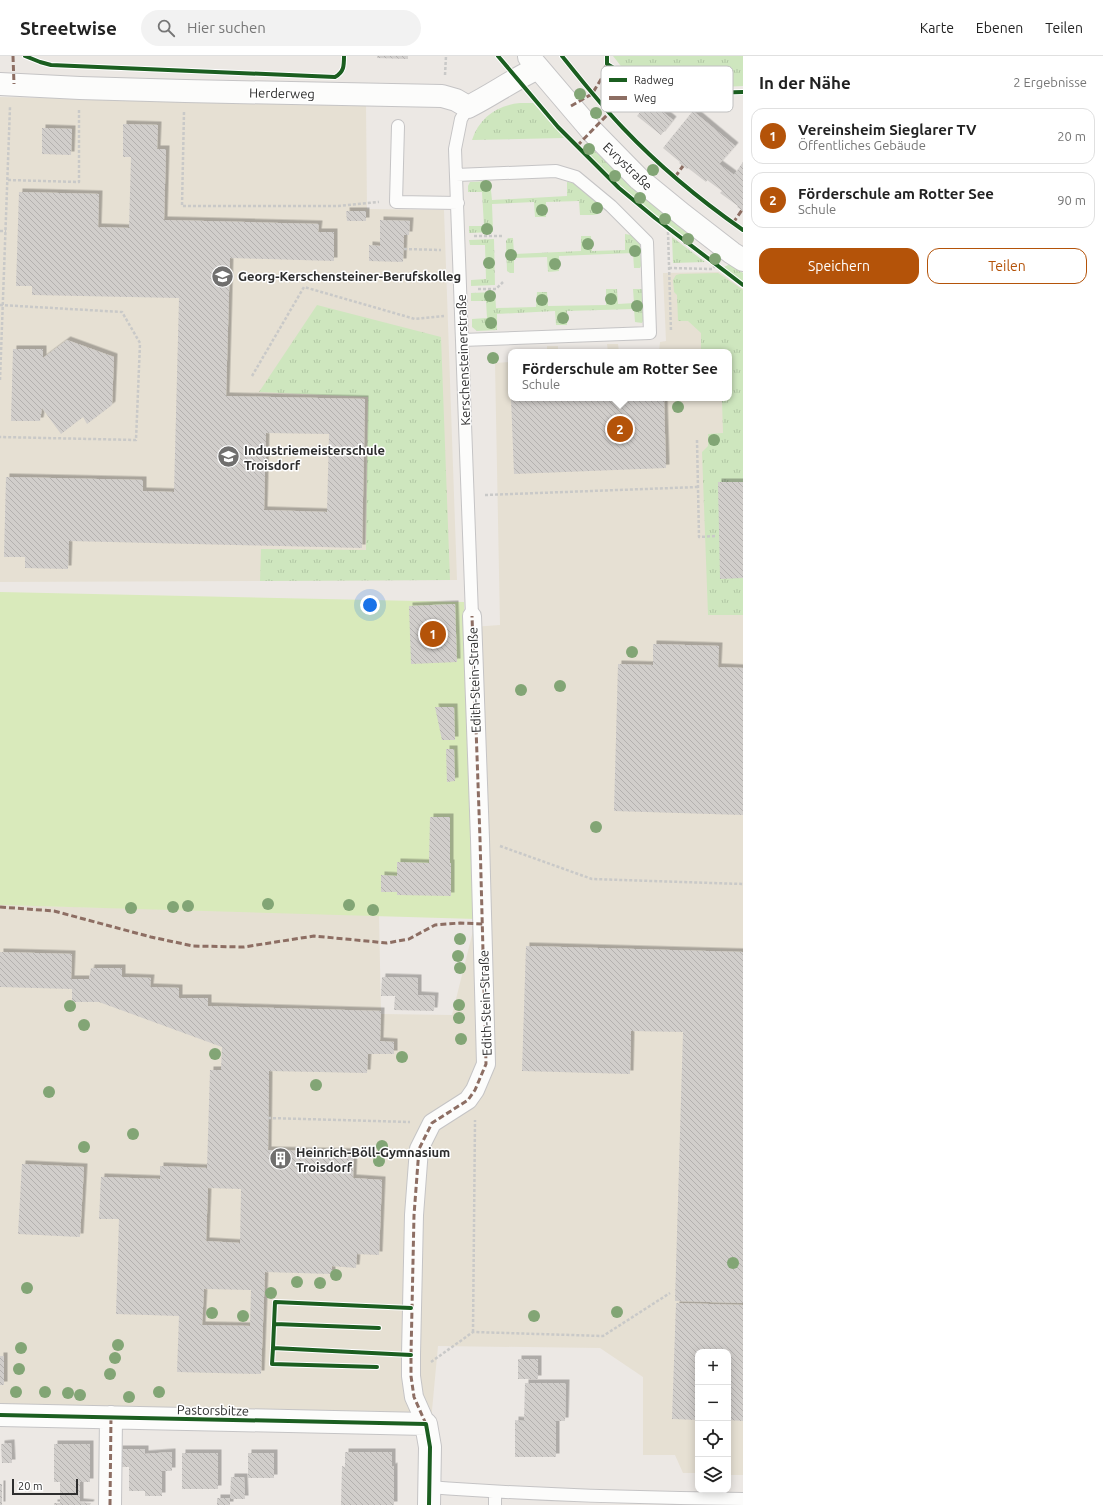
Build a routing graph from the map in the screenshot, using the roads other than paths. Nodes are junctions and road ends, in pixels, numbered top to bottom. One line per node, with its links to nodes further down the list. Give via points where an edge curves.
1 (534, 62): 3 (street, via 520,76); 7 (street, Evrystraße, via 596,135 639,179)
2 (8, 84): 3 (street, Herderweg, via 185,91 442,96)
3 (468, 107): 5 (lane, Kerschensteinerstraße, via 461,119 455,149)
4 (398, 126): 6 (lane, via 396,202)
5 (456, 175): 6 (lane, Kerschensteinerstraße); 8 (lane, via 556,171 576,177 611,206 647,242 648,267 650,333)
6 (458, 203): 8 (lane, Kerschensteinerstraße)
7 (743, 260)
8 (462, 340): 9 (lane, Kerschensteinerstraße)
9 (472, 616): 12 (street, Edith-Stein-Straße, via 486,1064 468,1100 432,1123 419,1149 414,1215 411,1376 414,1397)
10 (0, 1415): 11 (street, Pastorsbitze)
11 (111, 1417): 12 (street, Pastorsbitze); 16 (street)
12 (426, 1424): 14 (street, via 430,1447)
13 (495, 1492): 14 (lane); 15 (lane); 17 (lane)
14 (429, 1496)
15 (743, 1499)
16 (110, 1505)
17 (495, 1505)

